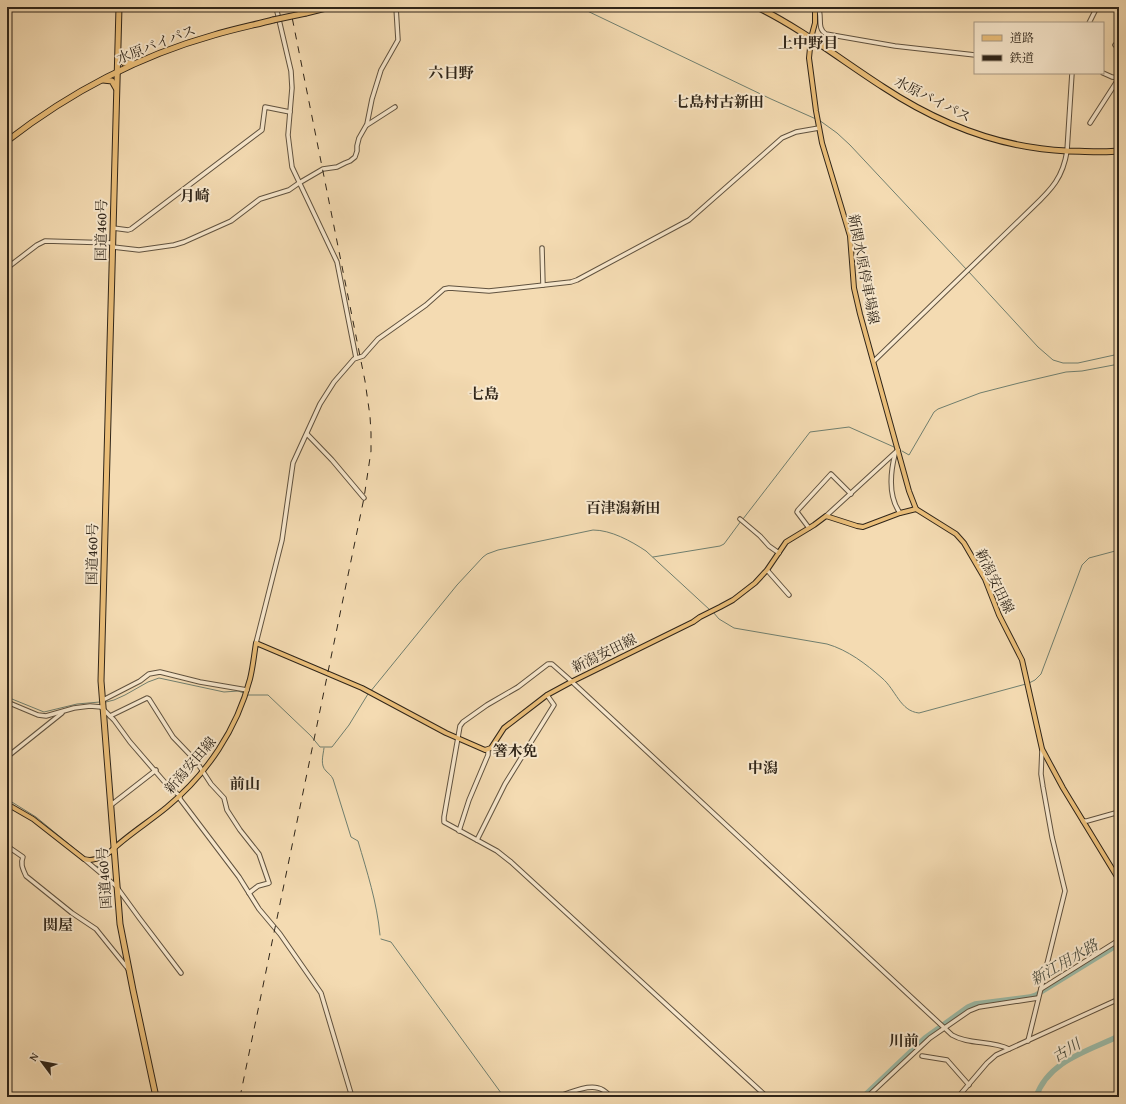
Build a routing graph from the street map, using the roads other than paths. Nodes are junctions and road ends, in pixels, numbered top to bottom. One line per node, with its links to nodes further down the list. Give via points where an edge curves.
1 (119, 7): 12 (highway, 国道460号)
2 (276, 7): 22 (street, via 291,67)
3 (330, 7): 14 (highway, 水原バイパス, bridge, via 214,34)
4 (396, 7): 24 (street, via 398,39 381,70)
5 (757, 7): 9 (highway, 水原バイパス)
6 (815, 7): 9 (main road, 新関水原停車場線, via 815,23); 13 (street, via 820,10 821,31 826,34 895,46)
7 (1097, 7): 8 (street)
8 (1090, 22)
9 (811, 38): 25 (main road, 新関水原停車場線, via 809,69); 27 (highway, 水原バイパス, via 888,91 940,120 1005,142)
10 (1119, 42): 11 (street, via 1115,44)
11 (1119, 49)
12 (118, 53): 14 (highway, via 124,63); 15 (highway, 国道460号)
13 (974, 55)
14 (137, 62): 15 (highway, 水原バイパス)
15 (117, 72): 19 (highway, 水原バイパス); 20 (highway, 国道460号)
16 (1104, 73): 18 (street)
17 (1072, 74): 27 (street)
18 (1119, 78): 23 (street)
19 (101, 80): 20 (highway, via 112,81); 26 (highway, 水原バイパス, via 67,99)
20 (117, 89): 30 (highway, 国道460号)
21 (395, 107): 24 (street)
22 (290, 112): 29 (street, via 290,160); 30 (street, via 266,107 262,130 131,229)
23 (1090, 123)
24 (366, 126): 29 (street, via 359,138 358,151 350,162 323,169)
25 (819, 126): 34 (street, via 782,138 689,220 577,280); 36 (main road, 新関水原停車場線, via 850,236 854,288)
26 (7, 141)
27 (1067, 151): 28 (highway, 水原バイパス); 36 (street, via 1065,163 1054,186)
28 (1119, 151)
29 (299, 183): 31 (street, via 289,190 260,199 231,221 184,242 139,250); 35 (street, via 337,262)
30 (113, 228): 31 (highway, 国道460号)
31 (113, 245): 33 (street, via 45,241 36,244); 54 (highway, 国道460号, via 101,681)
32 (542, 248): 34 (street)
33 (7, 268)
34 (543, 285): 35 (street, via 489,291 444,289 378,339 363,356)
35 (356, 358): 37 (street, via 329,390)
36 (874, 361): 38 (main road, 新関水原停車場線)
37 (307, 434): 40 (street); 49 (street, via 293,463 282,540)
38 (896, 452): 39 (street); 41 (main road, 新関水原停車場線); 42 (street, via 892,464 892,493 894,504)
39 (851, 494): 43 (street); 45 (street, via 831,474 797,512)
40 (364, 498)
41 (916, 509): 42 (main road); 58 (main road, 新潟安田線, via 951,530 964,543 985,580 999,615 1018,651)
42 (900, 513): 43 (main road, via 863,527)
43 (826, 516): 45 (main road, 新潟安田線)
44 (741, 520): 46 (street)
45 (809, 528): 46 (main road, 新潟安田線, via 786,542)
46 (779, 553): 47 (main road, 新潟安田線)
47 (767, 570): 48 (street); 50 (main road, 新潟安田線, via 751,587 720,607)
48 (789, 594)
49 (256, 643): 51 (main road, 新潟安田線); 57 (main road, via 367,691)
50 (571, 682): 52 (main road, 新潟安田線); 57 (street, via 552,664 548,664 463,722); 82 (street)
51 (247, 690): 54 (street, via 160,672 149,674); 62 (main road, 新潟安田線, via 226,740)
52 (547, 695): 59 (main road, 新潟安田線, via 504,728); 69 (street, via 554,705 505,784)
53 (7, 702): 55 (street, via 38,715)
54 (103, 705): 55 (street); 56 (street); 65 (highway, 国道460号)
55 (64, 712): 60 (street)
56 (110, 716): 61 (street); 62 (street, via 149,699 173,737)
57 (458, 738): 59 (main road); 68 (street, via 444,822)
58 (1042, 749): 67 (main road, 新潟安田線); 79 (street, via 1043,787 1065,891)
59 (488, 750): 68 (street)
60 (7, 757)
61 (156, 770): 63 (street, via 168,786); 65 (street)
62 (203, 771): 63 (main road, 新潟安田線); 75 (street, via 224,798 227,810 262,861 269,883 258,886)
63 (180, 796): 71 (main road, 新潟安田線); 75 (street)
64 (7, 804): 72 (main road, via 33,819)
65 (111, 805): 71 (highway, 国道460号)
66 (1119, 812): 67 (street)
67 (1083, 821): 73 (main road, 新潟安田線)
68 (459, 831): 69 (street)
69 (477, 840): 91 (street, via 511,862)
70 (7, 846): 77 (street, via 23,856 26,876 72,914 96,929)
71 (114, 848): 72 (main road, 新潟安田線, via 98,859); 74 (highway, 国道460号)
72 (84, 858): 74 (street)
73 (1119, 880)
74 (116, 886): 77 (highway, 国道460号); 78 (street)
75 (249, 893): 88 (street, via 321,993)
76 (1119, 940): 79 (street)
77 (129, 971): 87 (highway, 国道460号)
78 (181, 973)
79 (1040, 990): 80 (street)
80 (1038, 997): 82 (street, via 973,1009); 83 (street)
81 (1119, 999): 83 (street)
82 (942, 1026): 84 (street, via 959,1039 994,1044); 92 (street)
83 (1028, 1041): 84 (street)
84 (1009, 1050): 86 (street, via 991,1059)
85 (922, 1056): 86 (street, via 947,1060)
86 (969, 1085): 93 (street)
87 (156, 1097)
88 (352, 1097)
89 (557, 1097): 90 (street, via 587,1088 598,1088)
90 (611, 1097)
91 (766, 1097)
92 (867, 1097)
93 (958, 1097)

